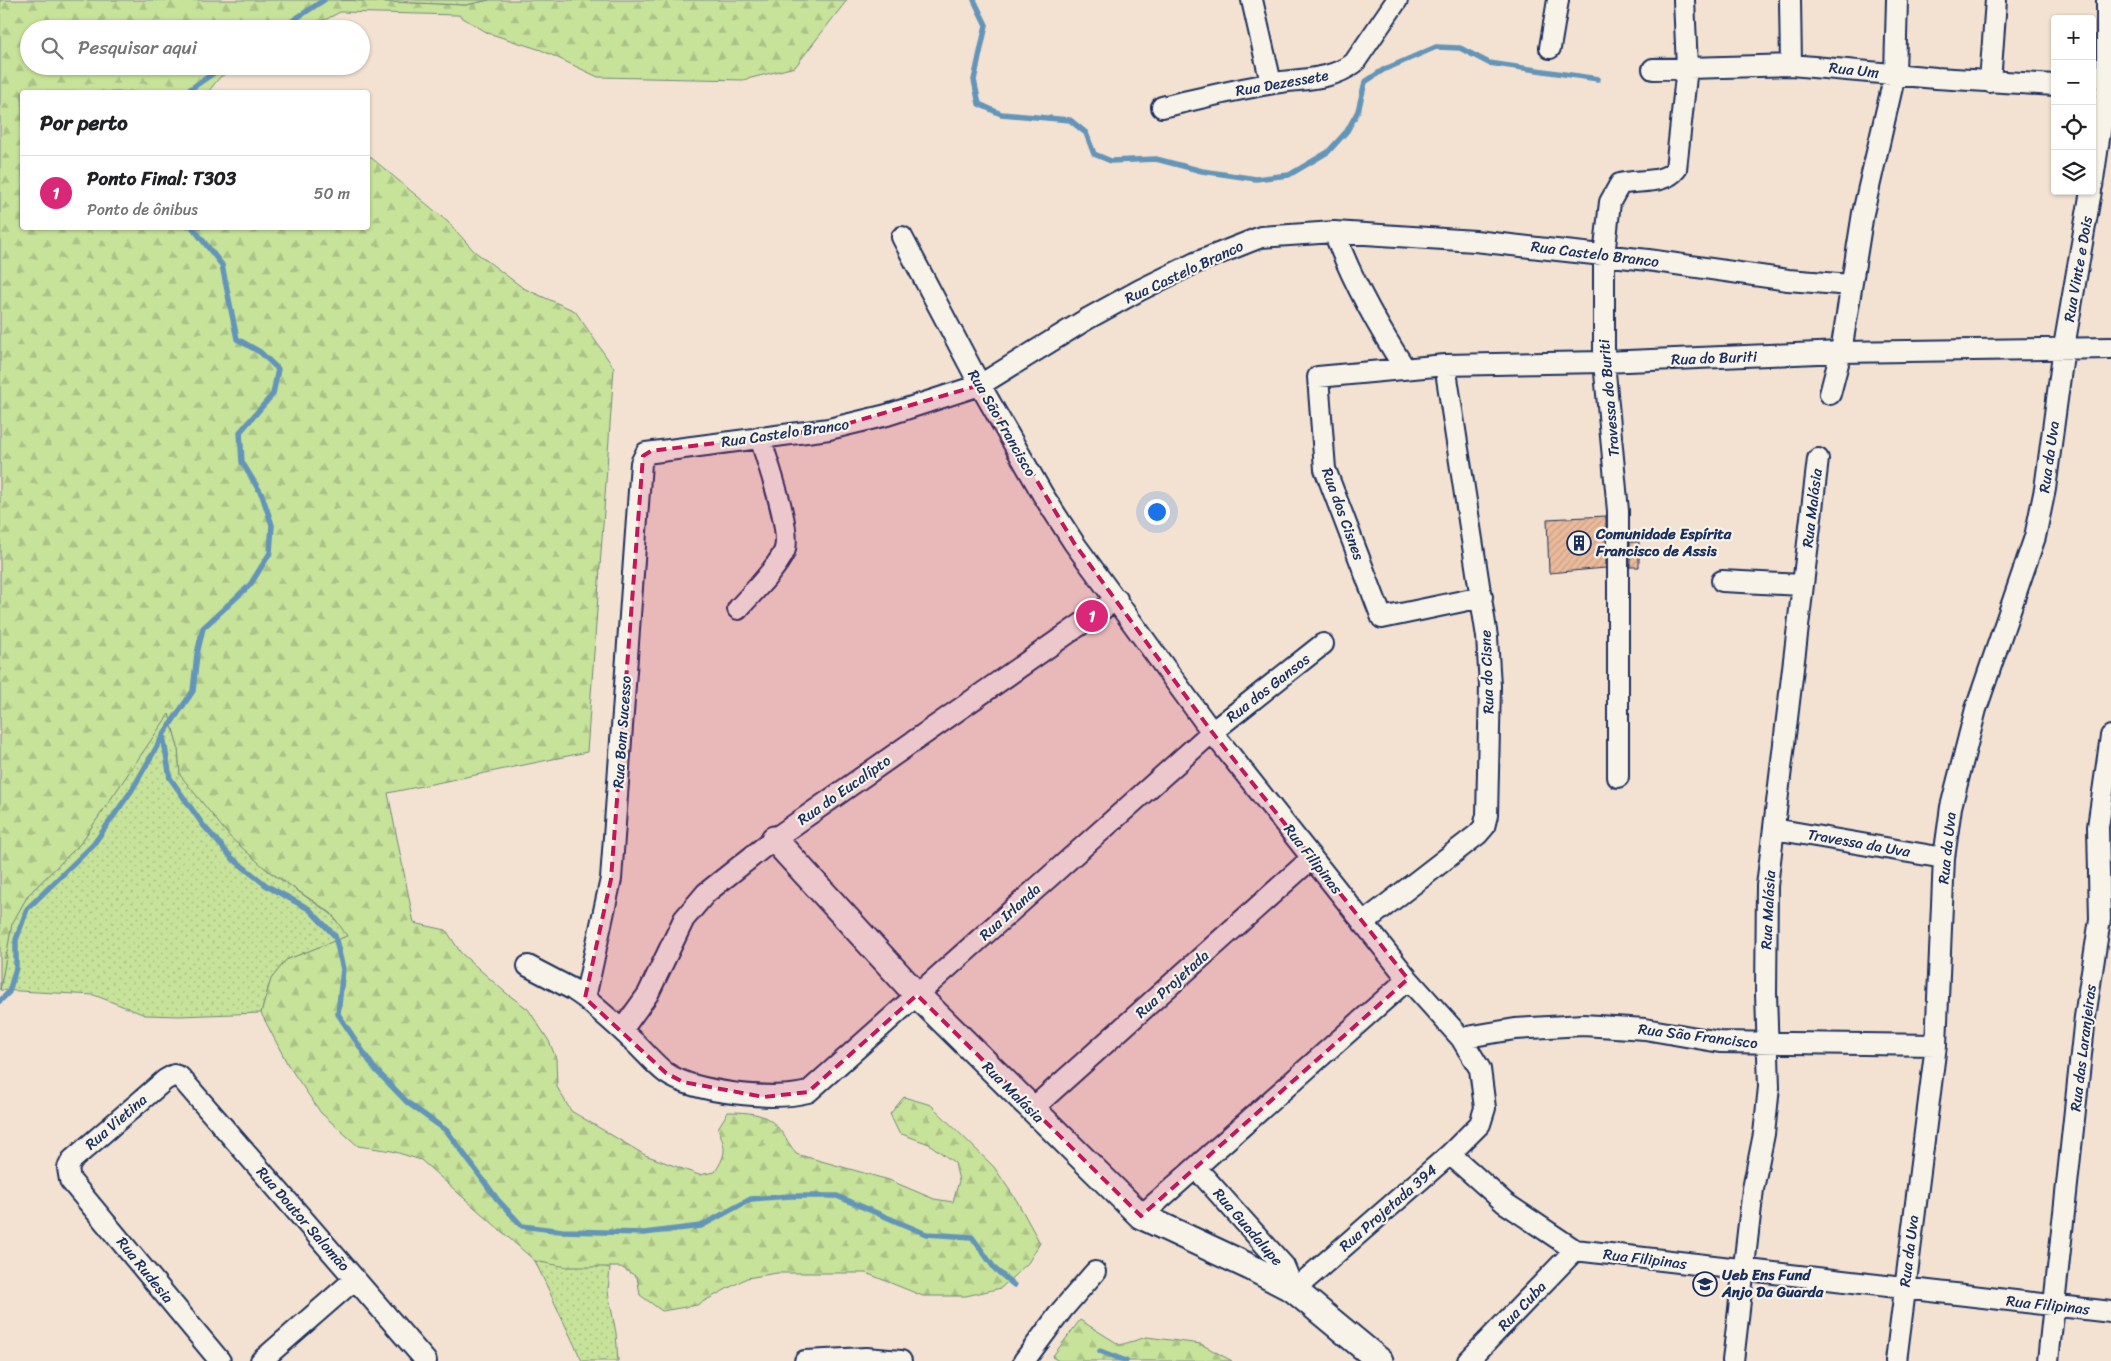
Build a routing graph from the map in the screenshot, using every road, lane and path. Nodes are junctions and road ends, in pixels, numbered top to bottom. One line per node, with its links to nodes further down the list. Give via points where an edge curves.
1 (1252, 0): 15 (street)
2 (1397, 0): 15 (street, Rua Dezessete, via 1345,70 1319,78)
3 (1558, 0): 9 (street)
4 (1684, 0): 11 (street)
5 (1790, 0): 10 (street)
6 (1897, 0): 13 (street)
7 (1996, 0): 14 (street)
8 (2107, 0): 17 (street)
9 (1550, 48)
10 (1791, 64): 11 (street, Rua Um); 13 (street, Rua Um)
11 (1687, 68): 12 (street, Rua Um); 23 (street, Travessa do Buriti, via 1676,168 1671,176 1661,179 1620,184 1610,202)
12 (1653, 69)
13 (1895, 74): 14 (street, Rua Um); 24 (street)
14 (1990, 82): 16 (street, Rua Um)
15 (1270, 83): 18 (street, Rua Dezessete)
16 (2051, 85)
17 (2104, 85): 19 (street)
18 (1162, 107)
19 (2096, 152)
20 (2091, 195): 25 (street, Rua Vinte e Dois)
21 (1334, 232): 23 (street, Rua Castelo Branco, via 1475,240); 30 (street, via 1369,309); 32 (street, Rua Castelo Branco, via 1261,237 1203,260 1087,319)
22 (902, 237): 32 (street, Rua São Francisco)
23 (1604, 256): 24 (street, Rua Castelo Branco); 28 (street, Travessa do Buriti)
24 (1851, 285): 27 (street)
25 (2064, 347): 26 (street, Rua do Buriti); 27 (street, Rua do Buriti); 49 (street, Rua da Uva, via 2045,489 2035,537 1976,709 1951,807)
26 (2111, 348)
27 (1841, 352): 28 (street, Rua do Buriti); 33 (street)
28 (1604, 362): 29 (street, Rua do Buriti); 45 (street, Travessa do Buriti, via 1618,511)
29 (1445, 365): 30 (street, Rua do Buriti); 39 (street, Rua do Cisne)
30 (1404, 367): 31 (street, Rua do Buriti)
31 (1318, 377): 39 (street, Rua dos Cisnes, via 1325,469 1382,618)
32 (980, 385): 34 (street, Rua Castelo Branco, via 887,415 829,429); 40 (street, Rua São Francisco, via 1048,503)
33 (1830, 394)
34 (760, 437): 36 (street, Rua Castelo Branco, via 651,451 643,456); 41 (street, via 786,529 786,545 779,560)
35 (1818, 459): 38 (street, Rua Malásia)
36 (641, 463): 54 (street, Rua Bom Sucesso, via 611,878)
37 (1722, 581): 38 (street)
38 (1803, 585): 46 (street, Rua Malásia)
39 (1482, 597): 50 (street, Rua do Cisne, via 1490,686 1484,826 1466,844 1424,873)
40 (1117, 599): 43 (street, Rua Filipinas); 47 (street, Rua do Eucalípto)
41 (738, 609)
42 (1323, 644): 43 (street, Rua dos Gansos)
43 (1212, 732): 48 (street, Rua Filipinas); 53 (street, Rua Irlanda)
44 (2111, 736): 72 (street, Rua das Laranjeiras, via 2098,828 2100,918 2085,1017)
45 (1618, 778)
46 (1774, 829): 49 (street, Travessa da Uva); 57 (street, Rua Malásia, via 1768,886)
47 (774, 839): 53 (street, Rua Malásia); 55 (street, Rua do Eucalípto, via 706,893 684,918 648,994)
48 (1312, 858): 50 (street, Rua Filipinas); 60 (street, Rua Projetada)
49 (1944, 858): 58 (street, Rua da Uva)
50 (1363, 923): 52 (street, Rua Filipinas)
51 (528, 966): 54 (street)
52 (1408, 979): 56 (street, Rua Filipinas); 63 (street)
53 (917, 995): 55 (street, Rua Irlanda, via 808,1092 793,1096 764,1096 683,1082 666,1073); 60 (street, Rua Malásia)
54 (584, 998): 55 (street)
55 (622, 1030)
56 (1461, 1038): 57 (street, Rua São Francisco, via 1515,1029 1583,1024 1645,1029 1720,1042); 61 (street, Rua Filipinas, via 1473,1055 1484,1084 1485,1108)
57 (1768, 1044): 58 (street, Rua São Francisco); 67 (street, Rua Malásia, via 1767,1110)
58 (1936, 1044): 71 (street, Rua da Uva)
59 (180, 1077): 64 (street, Rua Vietina, via 174,1075 165,1080 72,1160 68,1168); 69 (street, Rua Doutor Salomão)
60 (1031, 1110): 65 (street, Rua Malásia)
61 (1480, 1124): 62 (street, Rua Projetada 394)
62 (1450, 1154): 66 (street, Rua Filipinas, via 1505,1203); 70 (street, Rua Projetada 394)
63 (1196, 1168): 65 (street); 70 (street, Rua Guadalupe, via 1284,1266)
64 (70, 1180): 74 (street, Rua Rudesia)
65 (1141, 1216): 70 (street, Rua Malásia)
66 (1576, 1250): 67 (street, Rua Filipinas); 81 (street, Rua Cuba)
67 (1743, 1271): 71 (street, Rua Filipinas); 82 (street, Rua Malásia)
68 (1095, 1272): 79 (street)
69 (355, 1279): 75 (street); 76 (street, Rua Doutor Salomão)
70 (1294, 1290): 80 (street, Rua Malásia)
71 (1904, 1290): 72 (street, Rua Filipinas); 83 (street, Rua da Uva)
72 (2053, 1306): 73 (street, Rua Filipinas); 84 (street, Rua das Laranjeiras)
73 (2111, 1312)
74 (220, 1361)
75 (261, 1361)
76 (426, 1361)
77 (804, 1361): 78 (street, via 866,1358)
78 (901, 1361)
79 (1024, 1361)
80 (1380, 1361)
81 (1468, 1361)
82 (1733, 1361)
83 (1896, 1361)
84 (2048, 1361)

